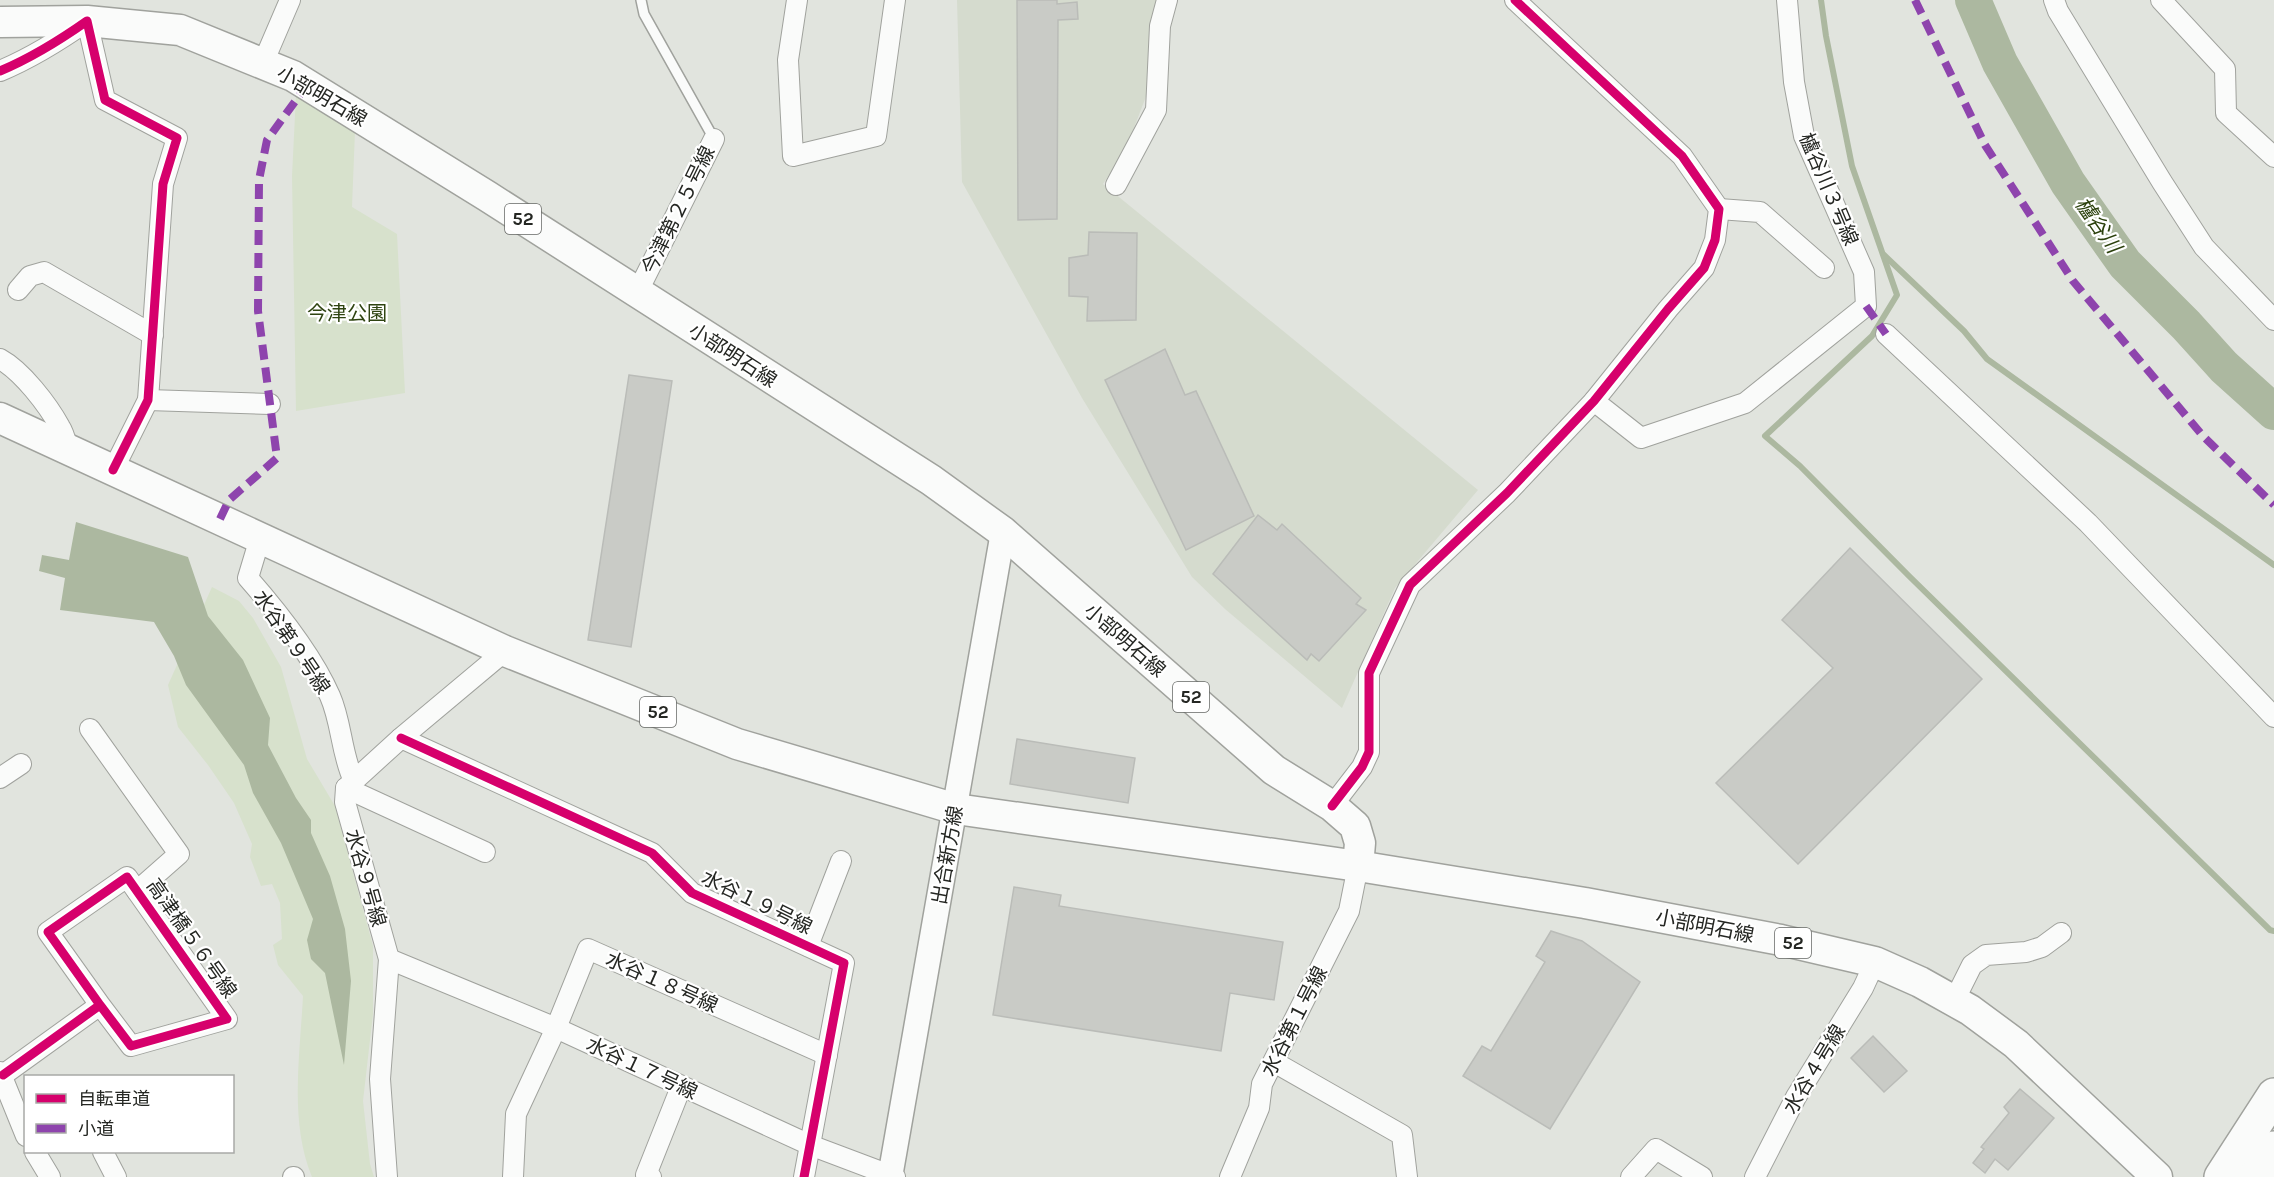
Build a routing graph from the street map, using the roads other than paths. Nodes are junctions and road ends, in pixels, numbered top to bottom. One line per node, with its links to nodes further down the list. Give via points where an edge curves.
1 (290, 0): 12 (street)
2 (641, 0): 14 (lane, 今津第２５号線, via 644,14)
3 (797, 0): 4 (street, via 788,60 793,156 876,136)
4 (896, 0)
5 (1167, 0): 16 (street, via 1160,26 1156,110)
6 (1515, 0): 17 (street, via 1682,156)
7 (1787, 0): 26 (street, 櫨谷川３号線, via 1794,82 1804,136 1864,272 1866,306 1745,403 1641,438)
8 (2054, 0): 21 (street, via 2204,247)
9 (2161, 0): 15 (street, via 2224,69 2226,113)
10 (87, 21): 11 (main road, 小部明石線 / 52); 12 (main road, 小部明石線 / 52, via 180,30); 13 (street, via 28,58); 23 (street, via 105,100 177,138 163,184)
11 (0, 22)
12 (263, 63): 20 (main road, 小部明石線 / 52, via 300,81)
13 (0, 70)
14 (714, 139): 20 (street, 今津第２５号線)
15 (2274, 157)
16 (1116, 185)
17 (1719, 209): 18 (street, via 1760,212); 26 (street, via 1715,240 1704,268)
18 (1824, 268)
19 (18, 290): 23 (street, via 30,276 44,272)
20 (637, 293): 31 (main road, 小部明石線 / 52, via 931,480)
21 (2274, 320)
22 (1886, 334): 34 (street, via 2088,523)
23 (153, 335): 25 (street)
24 (0, 359): 29 (street, via 43,401 62,429)
25 (148, 400): 27 (street); 30 (street)
26 (1594, 401): 40 (street, via 1507,493 1410,585 1369,673 1369,752)
27 (270, 404)
28 (0, 418): 29 (main road, 小部明石線 / 52)
29 (68, 449): 30 (main road, 小部明石線 / 52)
30 (112, 470): 32 (main road, 小部明石線 / 52)
31 (1002, 532): 40 (main road, 小部明石線 / 52, via 1274,770); 41 (street, 出合新方線)
32 (260, 538): 33 (main road, 小部明石線 / 52); 39 (street, 水谷第９号線, via 248,578 275,609 331,698)
33 (505, 651): 36 (street); 41 (main road, 小部明石線 / 52, via 737,744)
34 (2274, 717)
35 (90, 729): 45 (street, via 179,854)
36 (401, 738): 39 (street); 47 (street, 水谷１９号線, via 652,852 692,893)
37 (21, 764): 38 (street)
38 (0, 778)
39 (350, 785): 42 (street); 48 (street, 水谷９号線, via 345,802)
40 (1332, 806): 44 (main road, 小部明石線 / 52, via 1355,826 1360,843)
41 (956, 809): 44 (main road, 小部明石線 / 52); 64 (street, 出合新方線)
42 (485, 852)
43 (841, 861): 47 (street)
44 (1358, 866): 49 (main road, 小部明石線 / 52, via 1597,905); 54 (street, 水谷第１号線, via 1349,911)
45 (137, 891): 51 (street, 高津橋５６号線, via 127,877 48,932); 51 (street, 高津橋５６号線, via 227,1019 132,1046)
46 (2061, 933): 50 (street, via 2042,947 2026,952 1986,955 1972,965)
47 (808, 946): 53 (street, 水谷１９号線, via 844,963)
48 (388, 959): 52 (street, 水谷１７号線); 67 (street, 水谷９号線, via 380,1079)
49 (1875, 962): 50 (main road, 小部明石線 / 52); 75 (street, 水谷４号線, via 1796,1096)
50 (1954, 1001): 63 (main road, 小部明石線 / 52, via 2016,1044)
51 (100, 1005): 55 (street)
52 (556, 1028): 53 (street, 水谷１８号線, via 588,949); 56 (street, 水谷１７号線); 68 (street, 水谷１８号線, via 516,1114)
53 (827, 1055): 59 (street, 水谷１９号線)
54 (1275, 1062): 71 (street, 水谷第１号線, via 1262,1084 1259,1108); 72 (street, via 1402,1135)
55 (1, 1073): 58 (street)
56 (681, 1087): 59 (street, 水谷１７号線); 69 (street, via 646,1175)
57 (2274, 1095): 76 (highway)
58 (24, 1131)
59 (810, 1145): 64 (street, 水谷１７号線); 70 (street, 水谷１９号線)
60 (2274, 1148): 77 (highway)
61 (36, 1153): 65 (street)
62 (104, 1153): 66 (street)
63 (2147, 1174)
64 (892, 1176)
65 (50, 1177)
66 (116, 1177)
67 (387, 1177)
68 (513, 1177)
69 (651, 1177)
70 (804, 1177)
71 (1230, 1177)
72 (1407, 1177)
73 (1631, 1177): 74 (street, via 1656,1149)
74 (1702, 1177)
75 (1755, 1177)
76 (2221, 1177)
77 (2255, 1177)

